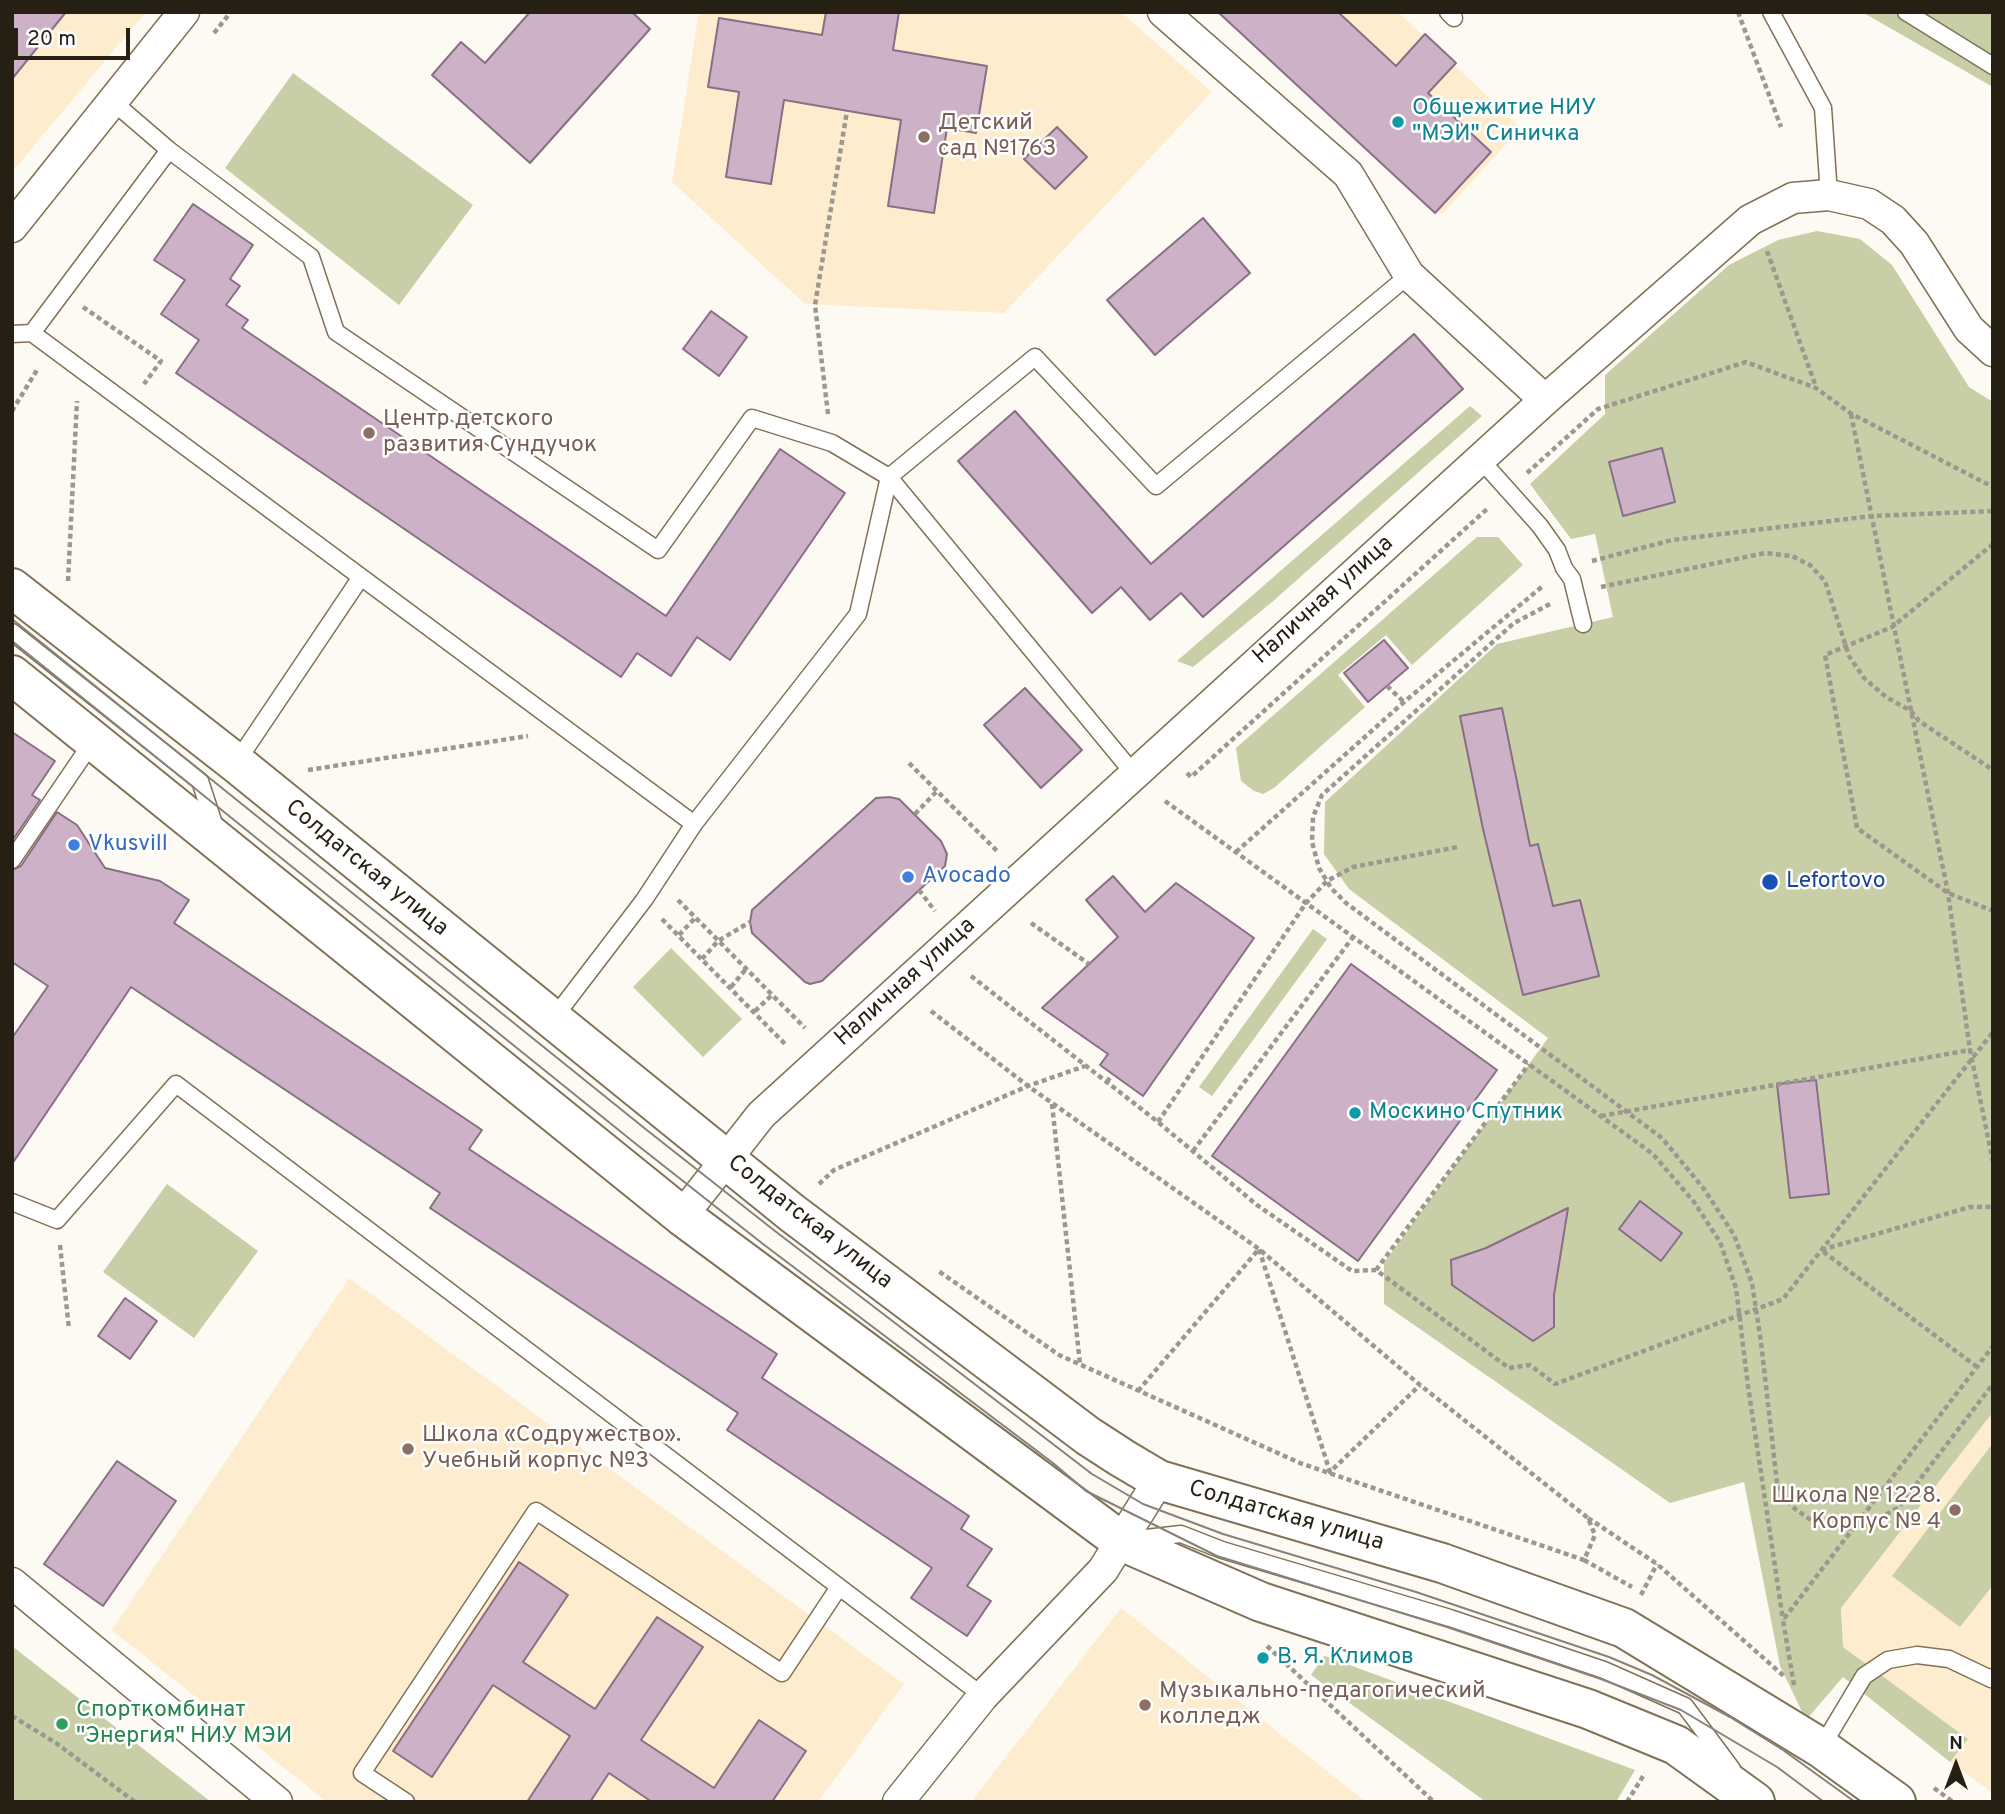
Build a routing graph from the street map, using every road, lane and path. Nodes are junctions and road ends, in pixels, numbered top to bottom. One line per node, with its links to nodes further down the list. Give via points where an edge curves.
1 (184, 12): 7 (street)
2 (1163, 12): 14 (street, via 1348,174)
3 (1738, 12): 9 (path)
4 (1771, 12): 11 (lane, via 1822,108)
5 (1906, 12): 6 (lane)
6 (1993, 66)
7 (112, 101): 10 (lane); 12 (street)
8 (847, 111): 26 (path, via 814,305)
9 (1781, 127)
10 (169, 150): 15 (lane); 26 (lane, via 311,257 336,332 658,550 752,418)
11 (1829, 195): 19 (street, Наличная улица, via 1869,204 1893,220 1914,243 1969,329); 22 (street, Наличная улица, via 1793,198 1750,220)
12 (12, 226)
13 (1765, 244): 21 (path)
14 (1409, 275): 22 (street); 28 (lane, via 1156,486 1035,357)
15 (62, 292): 16 (lane); 23 (path, via 162,361)
16 (32, 333): 17 (lane); 18 (lane)
17 (12, 334)
18 (51, 347): 20 (lane); 24 (path)
19 (1993, 351)
20 (79, 368): 23 (lane); 33 (path)
21 (1816, 388): 25 (path); 30 (path, via 1746,362 1598,409)
22 (1545, 400): 27 (street, Наличная улица)
23 (128, 404): 32 (lane)
24 (12, 411)
25 (1850, 413): 29 (path); 37 (path)
26 (832, 443): 28 (lane)
27 (1479, 459): 30 (lane); 50 (street, Наличная улица)
28 (889, 477): 50 (lane); 55 (lane, via 858,614)
29 (1993, 487)
30 (1508, 491): 35 (lane, via 1557,550); 51 (path)
31 (1993, 544): 37 (path)
32 (361, 577): 44 (lane); 46 (lane)
33 (68, 583)
34 (12, 588): 46 (main road, Солдатская улица)
35 (1577, 595): 36 (lane); 39 (path, via 1765,553 1792,556 1825,580); 61 (path, via 1548,604 1514,623 1322,795 1312,817 1312,842)
36 (1583, 624)
37 (1892, 627): 39 (path); 43 (path)
38 (12, 632): 56 (lane, via 200,781)
39 (1846, 646): 43 (path, via 1864,678); 63 (path, via 1825,655 1857,828)
40 (12, 675): 45 (main road)
41 (1387, 686): 42 (path)
42 (1404, 702)
43 (1911, 711): 48 (path); 63 (path)
44 (567, 730): 49 (path); 55 (lane)
45 (93, 741): 56 (main road); 59 (lane)
46 (236, 763): 82 (main road, Солдатская улица)
47 (909, 763): 52 (path)
48 (1993, 771)
49 (297, 772)
50 (1134, 774): 97 (street, Наличная улица, via 761,1115)
51 (1191, 777)
52 (937, 792): 54 (path); 58 (path)
53 (1165, 801): 65 (path)
54 (915, 814)
55 (694, 824): 60 (lane)
56 (220, 843): 102 (main road)
57 (1458, 847): 61 (path, via 1353,867)
58 (999, 852)
59 (12, 860)
60 (657, 880): 64 (lane); 68 (path)
61 (1327, 880): 65 (path); 93 (path, via 1346,903)
62 (919, 890): 66 (path)
63 (1948, 893): 67 (path); 86 (path)
64 (644, 900): 71 (path); 82 (lane)
65 (1306, 903): 72 (path); 95 (path)
66 (935, 911)
67 (1993, 911)
68 (695, 918): 71 (path); 73 (path)
69 (750, 922): 73 (path)
70 (1031, 923): 75 (path)
71 (679, 935): 74 (path)
72 (1353, 937): 87 (path); 96 (path)
73 (718, 941): 74 (path); 76 (path)
74 (702, 959): 78 (path)
75 (1089, 964)
76 (746, 969): 78 (path); 79 (path)
77 (971, 976): 88 (path)
78 (731, 987): 80 (path)
79 (772, 995): 80 (path); 83 (path)
80 (755, 1011): 85 (path)
81 (931, 1011): 91 (path)
82 (552, 1020): 97 (main road, Солдатская улица)
83 (805, 1029)
84 (1993, 1032): 86 (path)
85 (787, 1045)
86 (1972, 1053): 93 (path); 98 (path); 105 (path)
87 (1529, 1064): 94 (path); 107 (path)
88 (1085, 1066): 90 (path); 91 (path)
89 (1112, 1074): 90 (path)
90 (1107, 1082): 95 (path)
91 (1028, 1086): 92 (path); 99 (path, via 834,1170 817,1186)
92 (1052, 1103): 104 (path); 112 (path)
93 (1625, 1110): 94 (path); 108 (path, via 1662,1138 1704,1189 1734,1235 1752,1283)
94 (1600, 1116): 109 (path, via 1653,1154 1694,1202 1720,1242)
95 (1158, 1122): 96 (path)
96 (1193, 1151): 107 (path, via 1256,1205 1352,1271)
97 (726, 1159): 102 (street, Наличная улица); 118 (main road, Солдатская улица, via 1088,1436)
98 (1993, 1162)
99 (828, 1193)
100 (12, 1202): 103 (lane)
101 (1993, 1207): 105 (path, via 1970,1208)
102 (682, 1216): 121 (main road)
103 (57, 1220): 110 (path); 125 (lane, via 176,1084)
104 (1259, 1249): 115 (path); 116 (path); 117 (path)
105 (1821, 1250): 108 (path, via 1783,1299); 113 (path)
106 (927, 1263): 112 (path, via 1059,1355)
107 (1376, 1270): 109 (path, via 1509,1368 1530,1365 1555,1384)
108 (1756, 1309): 109 (path); 120 (path, via 1777,1483 1791,1506 1815,1523 1844,1530)
109 (1741, 1315): 128 (path)
110 (69, 1329)
111 (1993, 1346): 113 (path)
112 (1080, 1364): 116 (path)
113 (1977, 1367): 120 (path)
114 (1993, 1384): 120 (path, via 1898,1508)
115 (1420, 1385): 117 (path); 119 (path)
116 (1138, 1391): 117 (path)
117 (1330, 1472): 122 (path)
118 (1159, 1480): 121 (street); 134 (main road, Солдатская улица, via 1442,1563 1611,1623 1706,1677)
119 (1588, 1518): 122 (path, via 1595,1535); 123 (path)
120 (1856, 1527): 128 (path)
121 (1121, 1541): 132 (street, via 1103,1570); 135 (main road, via 1261,1602 1588,1709); 143 (lane, via 1181,1534 1604,1670 1685,1706)
122 (1584, 1560): 126 (path)
123 (1657, 1564): 126 (path); 131 (path)
124 (12, 1583): 138 (street)
125 (839, 1587): 132 (lane); 139 (lane, via 782,1674 536,1511 362,1773)
126 (1643, 1593): 127 (path)
127 (1637, 1604)
128 (1783, 1620): 131 (path)
129 (1265, 1644): 141 (path)
130 (1993, 1676): 134 (lane, via 1991,1679 1949,1659 1917,1655 1888,1660 1864,1676)
131 (1794, 1685): 134 (path)
132 (983, 1696): 140 (street)
133 (12, 1716): 137 (path)
134 (1830, 1734): 144 (main road, Солдатская улица)
135 (1662, 1756): 142 (path); 143 (main road)
136 (1932, 1787): 145 (path)
137 (135, 1802)
138 (277, 1802)
139 (406, 1802)
140 (898, 1802)
141 (1434, 1802)
142 (1627, 1802)
143 (1756, 1802)
144 (1895, 1802)
145 (1953, 1802)

